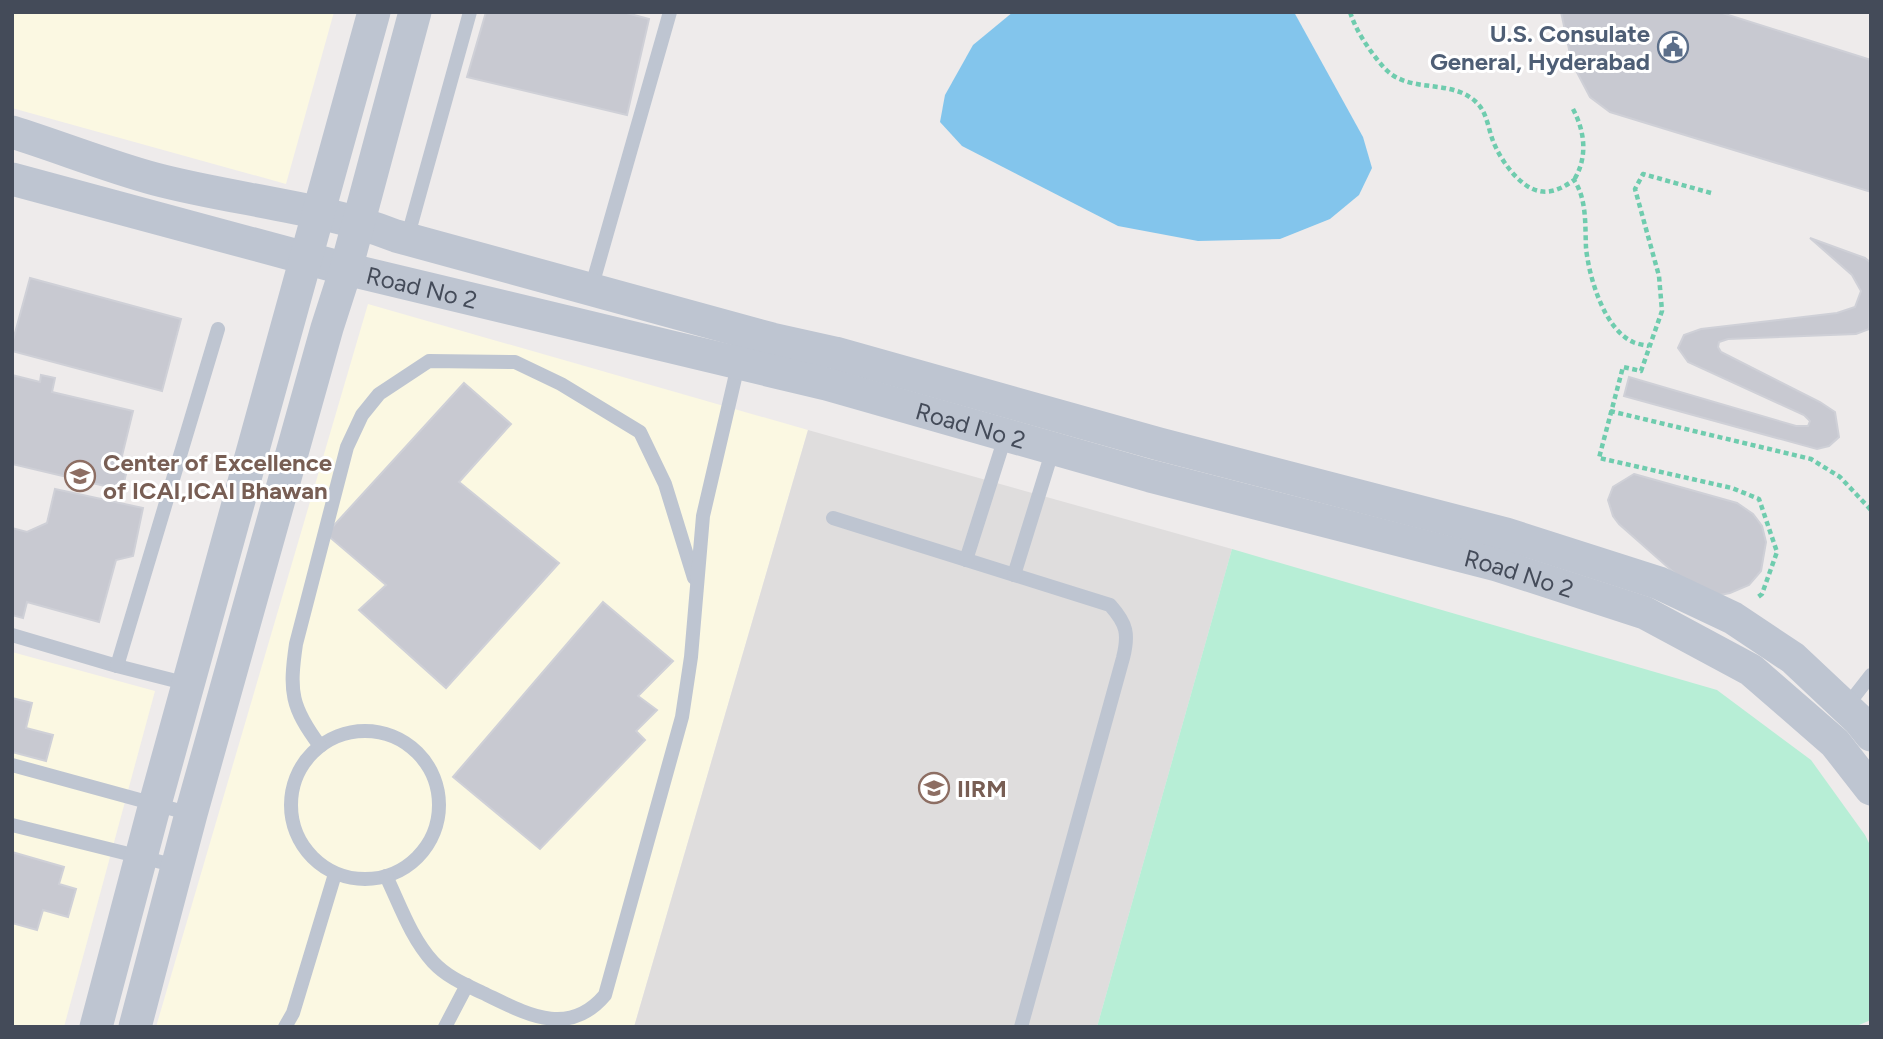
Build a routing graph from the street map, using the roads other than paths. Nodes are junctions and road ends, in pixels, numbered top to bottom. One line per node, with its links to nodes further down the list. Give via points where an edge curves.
1 (374, 12): 7 (street)
2 (415, 12): 8 (street)
3 (470, 12): 9 (lane)
4 (670, 12): 12 (lane)
5 (12, 132): 7 (street, Road No 2, via 154,178)
6 (12, 179): 10 (street, Road No 2)
7 (319, 214): 8 (street, Road No 2); 10 (street)
8 (359, 221): 9 (street, Road No 2); 11 (street)
9 (407, 239): 12 (street, Road No 2)
10 (305, 258): 11 (street, Road No 2); 27 (street)
11 (346, 269): 15 (street, Road No 2); 34 (street)
12 (591, 289): 14 (street, Road No 2)
13 (218, 329): 25 (lane)
14 (747, 331): 15 (lane); 22 (street, Road No 2, via 1506,534 1658,583)
15 (738, 365): 16 (street, Road No 2, via 826,384); 21 (lane, via 703,516)
16 (1006, 434): 17 (street, Road No 2); 19 (lane)
17 (1053, 448): 20 (lane); 24 (street, Road No 2, via 1497,565 1645,613)
18 (833, 518): 19 (lane)
19 (966, 560): 20 (lane)
20 (1014, 575): 45 (lane, via 1110,605 1122,618 1128,638)
21 (697, 586): 30 (lane, via 665,484 640,432 515,362 429,361 379,394 362,415 347,447 291,676 294,702); 40 (lane, via 682,717 605,995 594,1009 555,1020 526,1014)
22 (1732, 618): 24 (street); 28 (street, Road No 2, via 1793,658)
23 (12, 635): 25 (lane)
24 (1715, 651): 32 (street, Road No 2, via 1751,670 1835,743)
25 (117, 666): 27 (lane)
26 (1871, 675): 28 (lane)
27 (189, 684): 33 (street)
28 (1846, 707): 29 (street, Road No 2)
29 (1871, 735)
30 (320, 746): 38 (lane, via 298,772 291,797 292,822 307,853); 39 (lane, via 352,732 386,734 416,751 431,772 439,797 435,831 416,860)
31 (12, 765): 33 (lane)
32 (1871, 789)
33 (155, 804): 34 (lane); 36 (street)
34 (191, 814): 37 (street)
35 (12, 825): 36 (lane)
36 (142, 855): 37 (lane); 41 (street)
37 (178, 866): 42 (street)
38 (335, 874): 39 (lane, via 369,880); 43 (lane)
39 (386, 876): 40 (lane, via 431,960 446,975)
40 (467, 985): 44 (lane)
41 (99, 1019): 42 (street)
42 (136, 1022)
43 (285, 1027)
44 (445, 1027)
45 (1021, 1027)

